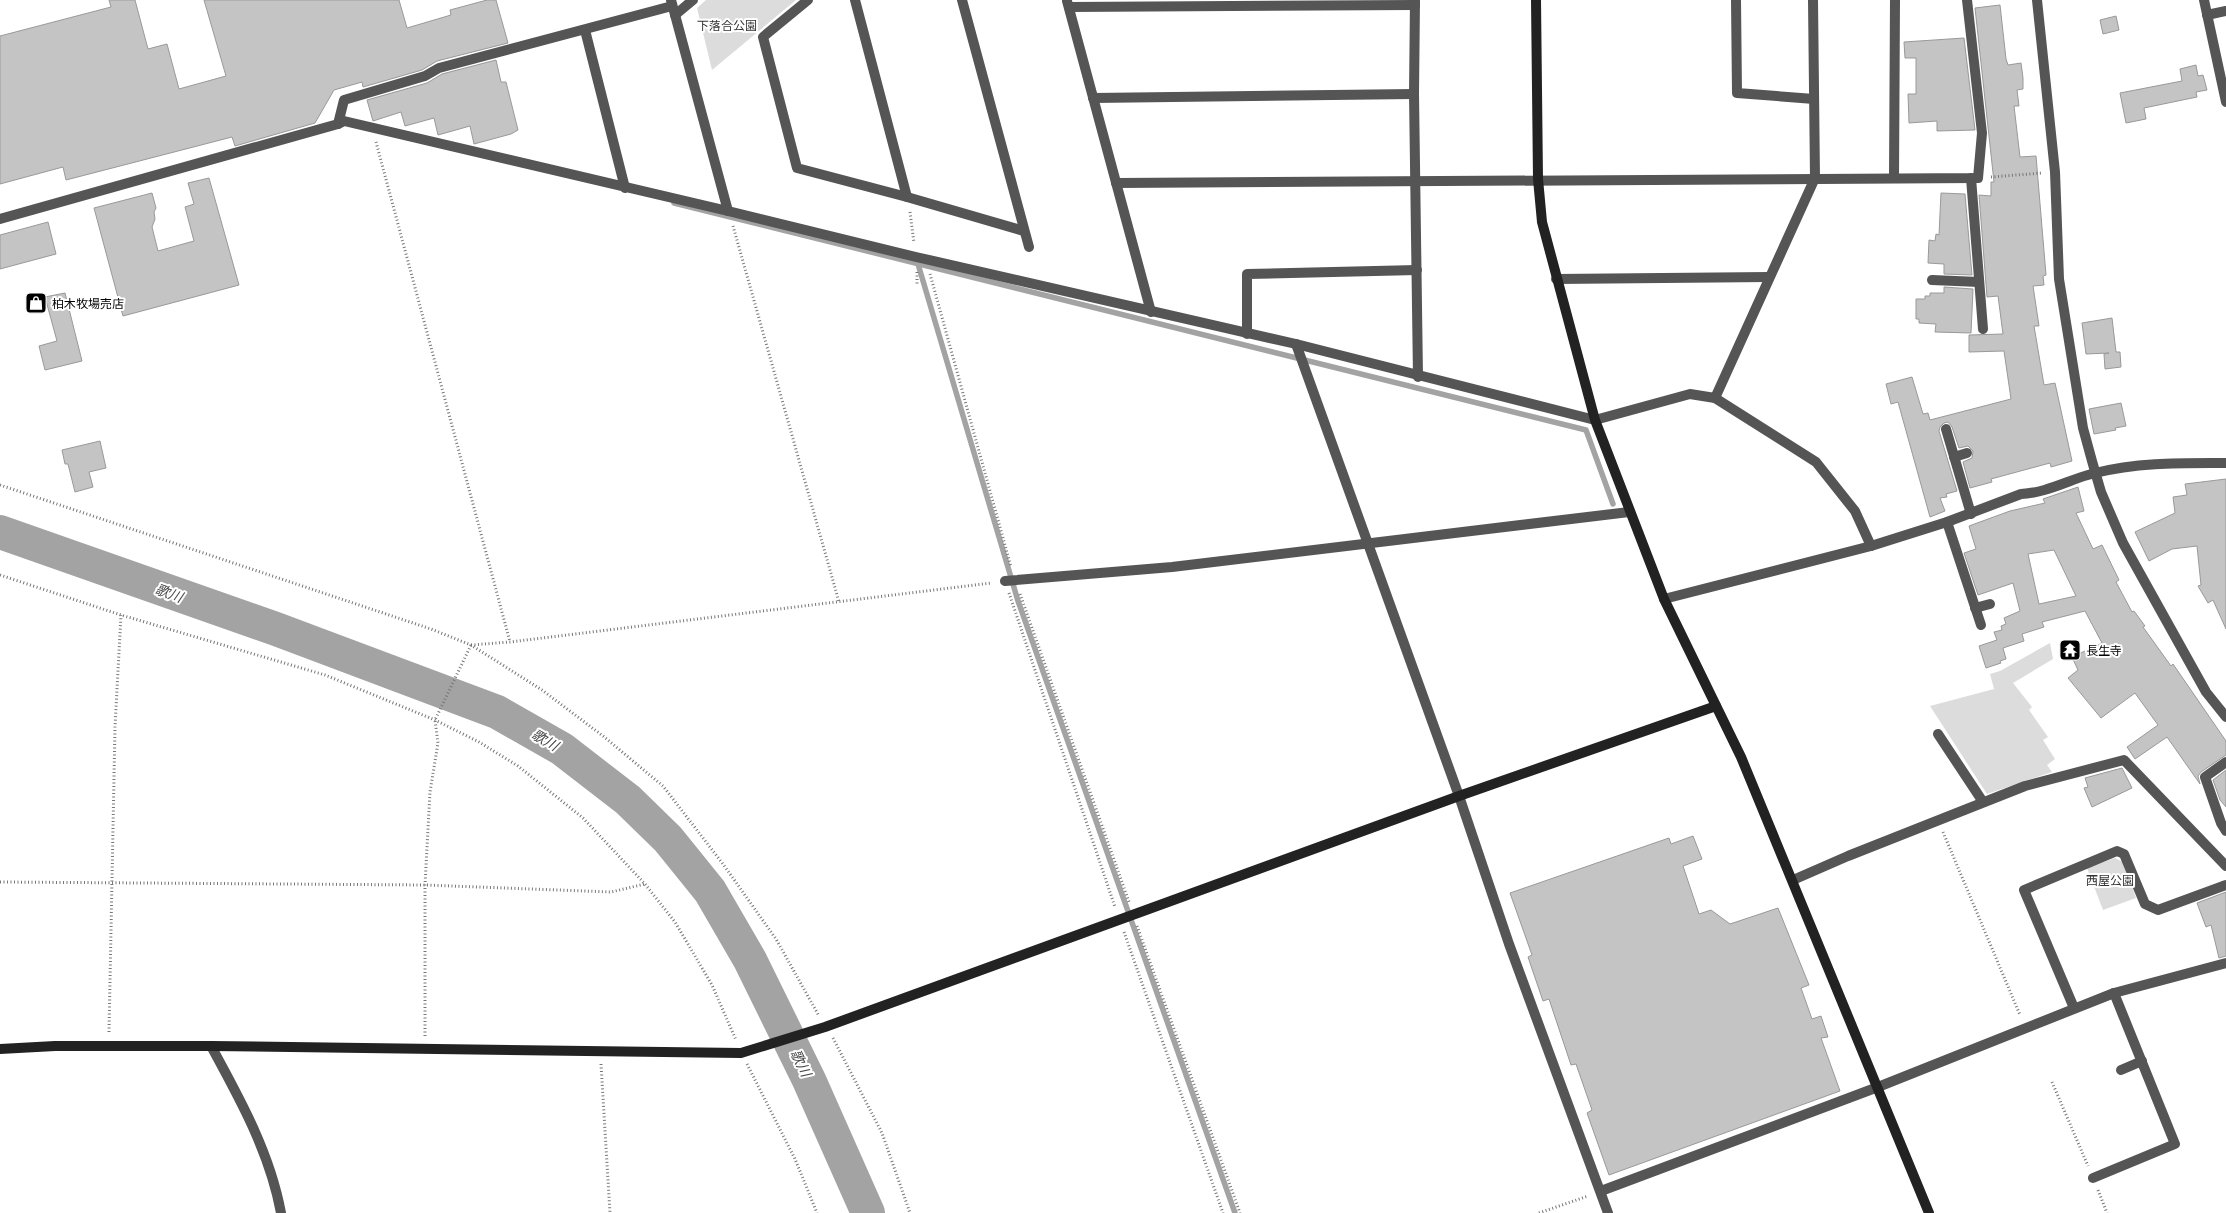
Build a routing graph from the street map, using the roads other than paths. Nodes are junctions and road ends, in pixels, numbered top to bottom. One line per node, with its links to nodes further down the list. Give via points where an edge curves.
1 (693, 0): 14 (street)
2 (808, 0): 30 (street, via 763,37 797,168)
3 (854, 0): 30 (street)
4 (962, 0): 33 (street)
5 (1536, 0): 26 (street)
6 (1736, 0): 20 (street, via 1736,93)
7 (1813, 0): 20 (street)
8 (1895, 0): 24 (street)
9 (1967, 0): 25 (street, via 1982,133)
10 (2037, 0): 51 (street, via 2056,172 2059,279 2083,428)
11 (2204, 0): 16 (street)
12 (1415, 2): 13 (street); 18 (street)
13 (1068, 3): 19 (street)
14 (673, 7): 17 (street); 31 (street)
15 (2226, 11): 16 (street)
16 (2207, 15): 21 (street)
17 (585, 30): 22 (street, via 439,68 425,76 344,100); 29 (street)
18 (1414, 94): 19 (street); 27 (street)
19 (1093, 98): 28 (street)
20 (1814, 99): 23 (street)
21 (2226, 102)
22 (338, 124): 29 (street, via 344,121); 32 (street)
23 (1814, 178): 24 (street); 26 (street); 36 (street)
24 (1894, 178): 25 (street)
25 (1974, 178): 39 (street)
26 (1538, 179): 27 (street); 37 (street, via 1542,222)
27 (1416, 182): 28 (street); 35 (street)
28 (1116, 183): 40 (street)
29 (625, 188): 31 (street)
30 (908, 197): 33 (street)
31 (728, 211): 40 (street)
32 (0, 219)
33 (1024, 231): 34 (street)
34 (1029, 246)
35 (1417, 270): 42 (street, via 1247,274); 44 (street)
36 (1769, 277): 37 (street); 45 (street)
37 (1556, 278): 46 (street)
38 (1932, 280): 39 (street)
39 (1979, 282): 41 (street)
40 (1151, 312): 42 (street)
41 (1983, 329)
42 (1247, 334): 43 (street)
43 (1296, 344): 44 (street); 55 (street)
44 (1418, 377): 46 (street)
45 (1715, 398): 46 (street, via 1690,394); 56 (street, via 1816,462 1855,511)
46 (1595, 420): 52 (street)
47 (1946, 429): 49 (street)
48 (1967, 453): 49 (street)
49 (1954, 457): 53 (street)
50 (2226, 463): 51 (street, via 2146,464)
51 (2095, 473): 53 (street, via 2034,494 2021,494); 63 (street, via 2123,543 2206,692)
52 (1629, 512): 55 (street); 58 (street)
53 (1971, 514): 54 (street)
54 (1948, 522): 56 (street); 60 (street)
55 (1367, 543): 57 (street, via 1172,567); 66 (street)
56 (1871, 546): 58 (street)
57 (1010, 581)
58 (1664, 599): 62 (street)
59 (1990, 604): 60 (street)
60 (1975, 608): 61 (street)
61 (1981, 625)
62 (1716, 706): 66 (street); 70 (street)
63 (2226, 718)
64 (1938, 734): 67 (street)
65 (2226, 762): 68 (street, via 2206,777)
66 (1459, 796): 75 (street, via 826,1027 741,1052); 81 (street, via 1509,944)
67 (1983, 802): 69 (street, via 2025,786 2124,760); 70 (street)
68 (2226, 831)
69 (2226, 866)
70 (1793, 880): 79 (street)
71 (2226, 885): 74 (street, via 2158,910 2144,904 2124,854 2117,851 2024,890)
72 (2226, 962): 73 (street)
73 (2114, 993): 74 (street); 77 (street)
74 (2074, 1008): 79 (street)
75 (211, 1046): 76 (street); 82 (street, via 250,1116)
76 (0, 1049)
77 (2142, 1061): 78 (street); 80 (street, via 2175,1144)
78 (2121, 1070)
79 (1878, 1087): 81 (street); 84 (street)
80 (2093, 1178)
81 (1601, 1191): 83 (street)
82 (281, 1213)
83 (1608, 1213)
84 (1929, 1213)

